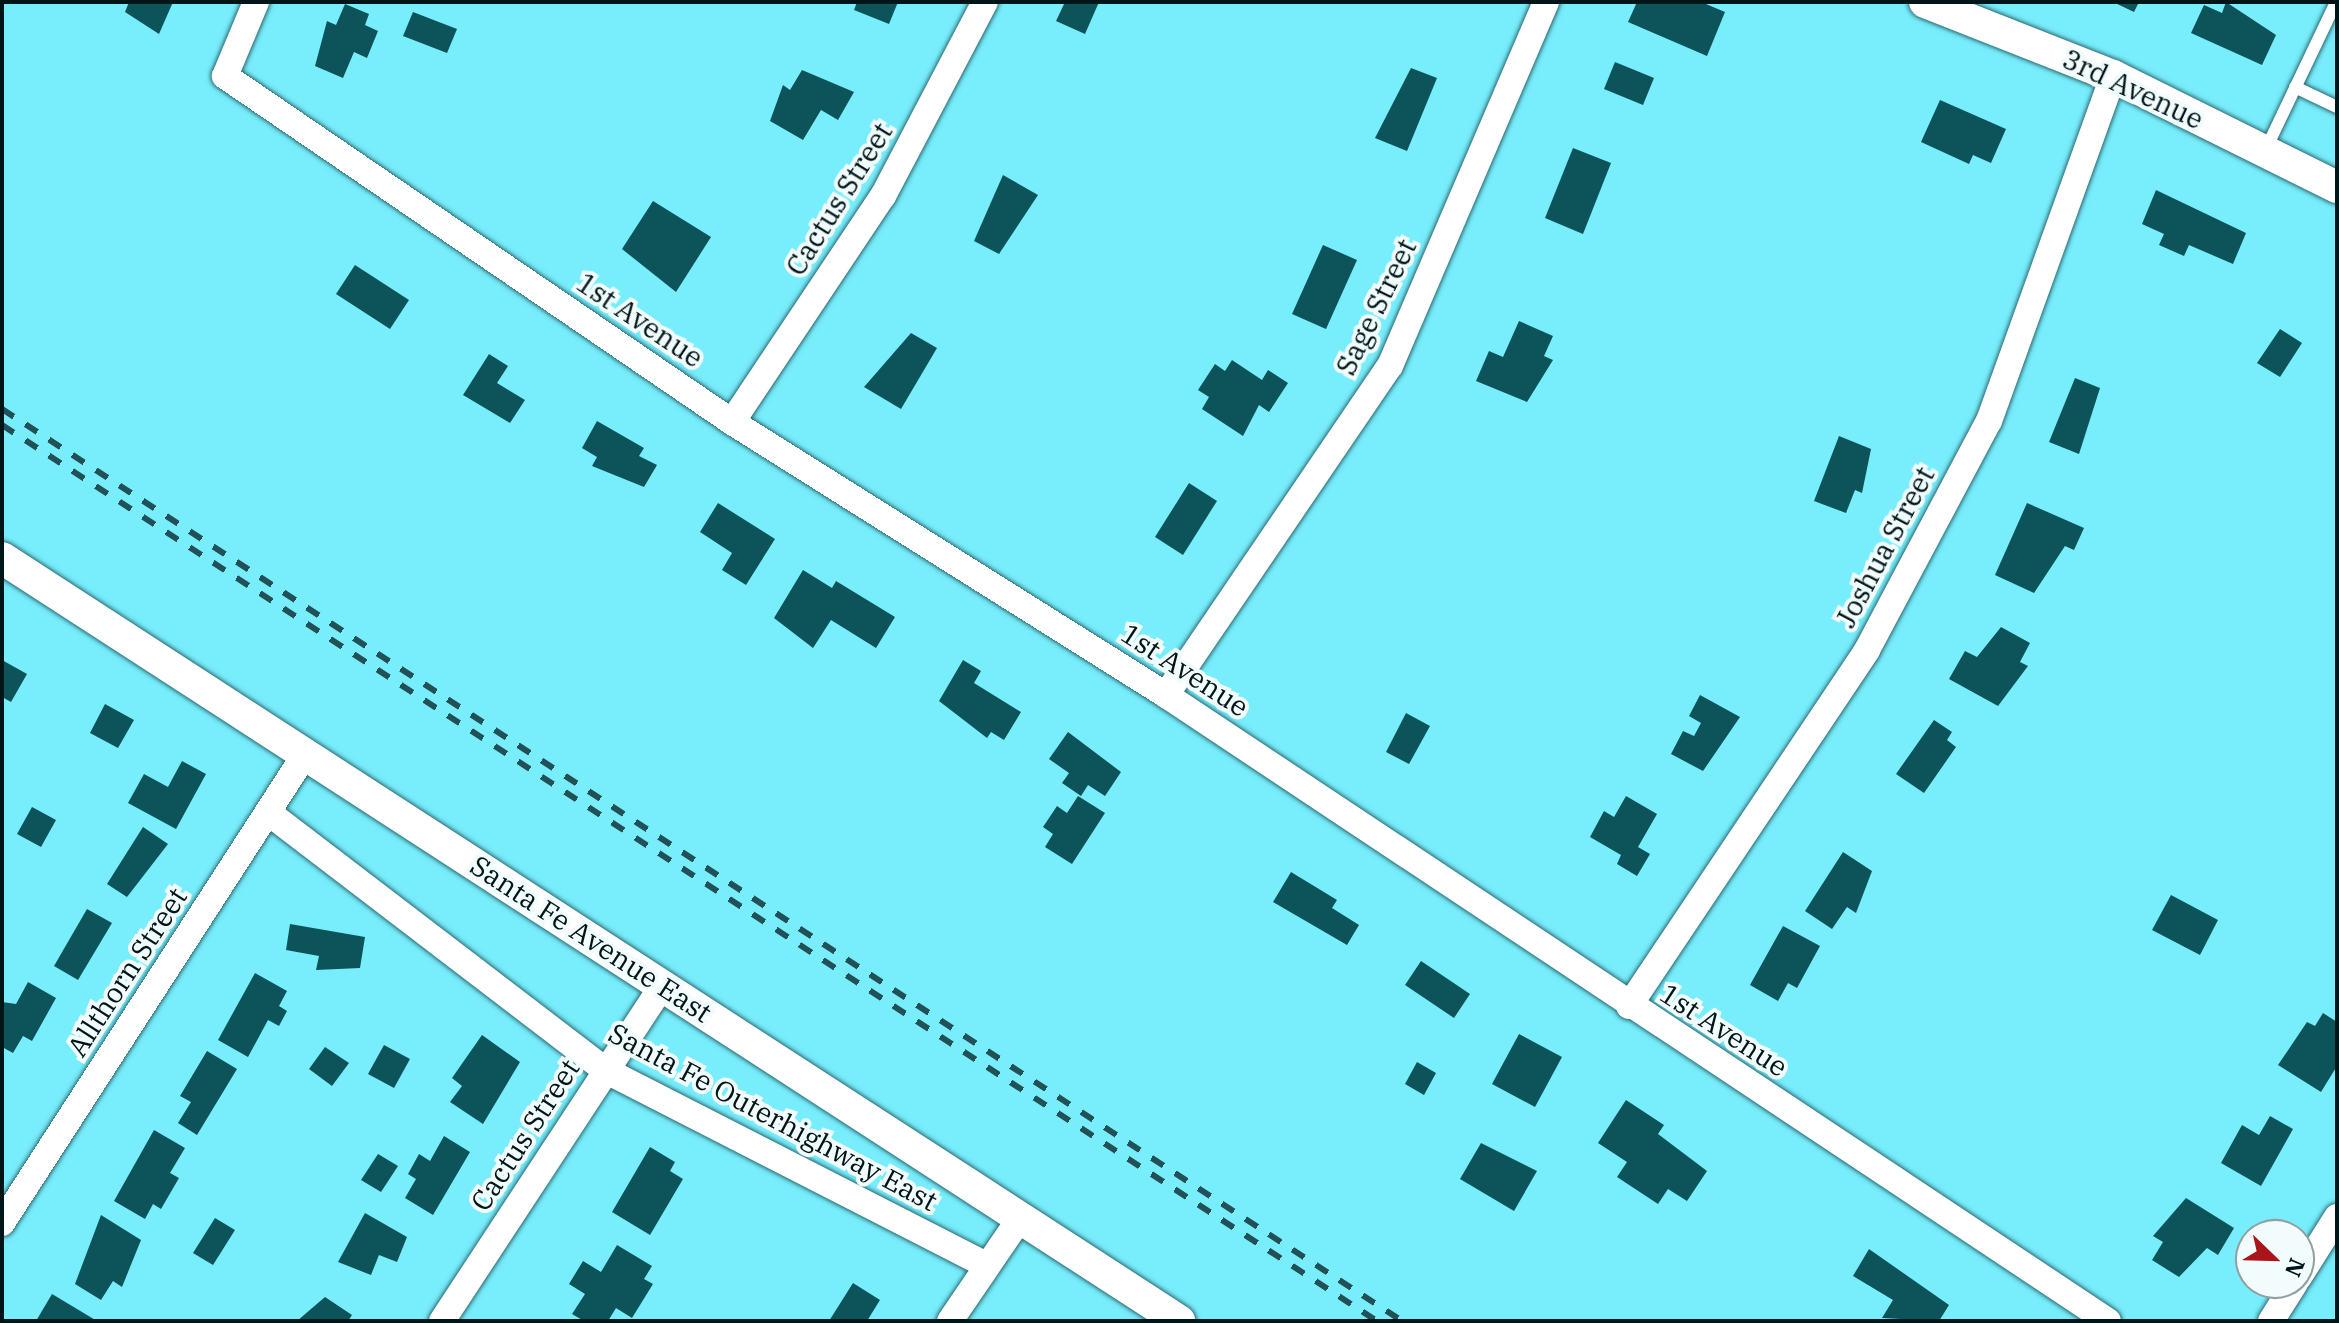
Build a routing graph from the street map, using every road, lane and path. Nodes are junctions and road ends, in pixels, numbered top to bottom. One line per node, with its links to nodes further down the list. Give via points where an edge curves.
1 (256, 2): 11 (street, 1st Avenue, via 225,76)
2 (985, 2): 11 (street, Cactus Street, via 883,196)
3 (1546, 2): 13 (street, Sage Street, via 1390,366)
4 (1925, 2): 6 (street, 3rd Avenue)
5 (2336, 2): 7 (lane)
6 (2113, 76): 9 (street, 3rd Avenue); 17 (street, Joshua Street, via 1989,421 1867,650)
7 (2295, 87): 8 (lane); 9 (lane)
8 (2337, 107)
9 (2265, 151): 10 (street, 3rd Avenue)
10 (2337, 187)
11 (732, 422): 13 (street, 1st Avenue)
12 (2, 558): 14 (street, Santa Fe Avenue East)
13 (1166, 695): 17 (street, 1st Avenue)
14 (304, 756): 15 (street, Allthorn Street); 16 (street, Santa Fe Avenue East)
15 (269, 813): 18 (street, Santa Fe Outerhighway East); 21 (street, Allthorn Street)
16 (663, 984): 18 (street, Cactus Street); 19 (street, Santa Fe Avenue East)
17 (1629, 1006): 28 (street, 1st Avenue)
18 (605, 1070): 23 (street, Santa Fe Outerhighway East); 25 (street, Cactus Street)
19 (1021, 1217): 23 (street); 27 (street, Santa Fe Avenue East)
20 (2337, 1217): 22 (street)
21 (2, 1223)
22 (2315, 1252)
23 (986, 1265): 26 (street)
24 (2285, 1299): 29 (street)
25 (442, 1321)
26 (950, 1321)
27 (1179, 1321)
28 (2108, 1321)
29 (2271, 1321)

